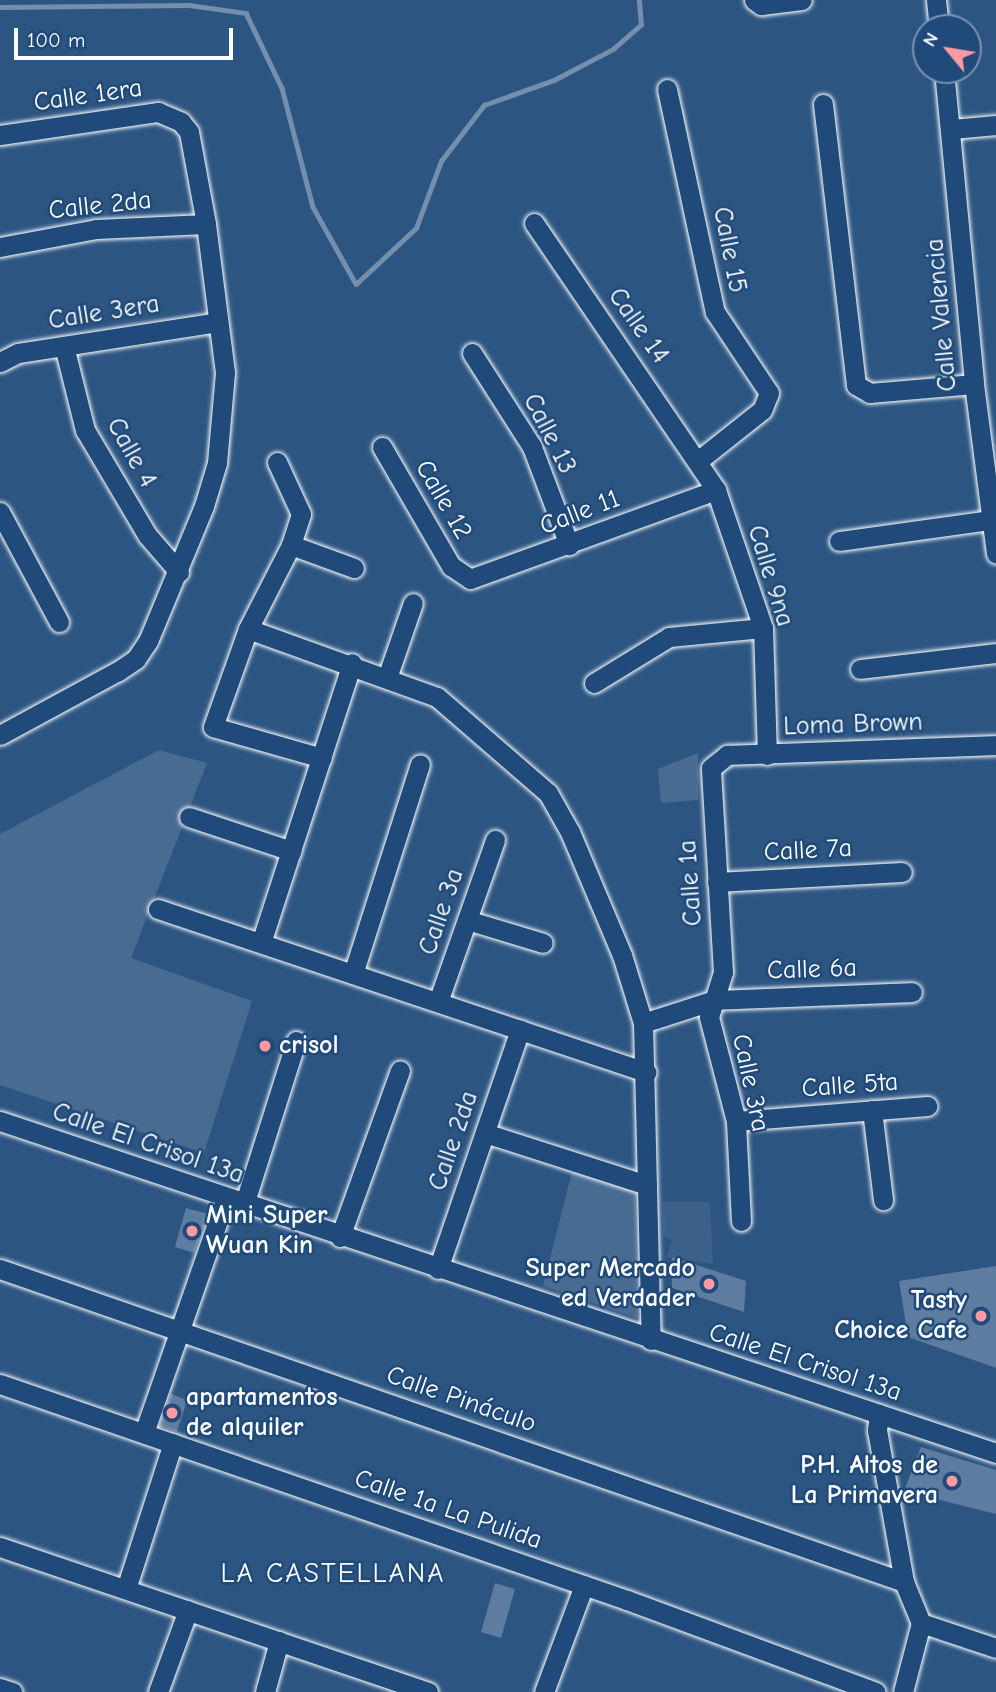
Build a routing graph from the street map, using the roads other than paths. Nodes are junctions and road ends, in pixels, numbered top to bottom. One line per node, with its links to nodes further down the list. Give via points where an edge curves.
1 (754, 0): 2 (street, via 761,5)
2 (802, 0)
3 (946, 84): 7 (street, Calle Valencia)
4 (667, 89): 18 (street, Calle 15, via 715,312 769,393 762,410)
5 (823, 104): 16 (street, via 856,385 870,393)
6 (996, 125): 7 (street)
7 (952, 130): 16 (street, Calle Valencia)
8 (0, 135): 10 (street, Calle 1era, via 158,112 181,122 189,132)
9 (534, 223): 18 (street, Calle 14)
10 (206, 224): 11 (street, Calle 2da, via 96,229); 12 (street)
11 (0, 247)
12 (218, 322): 13 (street, Calle 3era); 28 (street, via 225,373 217,463)
13 (64, 346): 15 (street, Calle 3era, via 18,353); 28 (street, Calle 4, via 85,430 147,535)
14 (472, 353): 25 (street, Calle 13, via 532,447)
15 (0, 362)
16 (974, 384): 22 (street, Calle Valencia)
17 (382, 447): 29 (street, Calle 12, via 451,566)
18 (699, 460): 20 (street, Calle 9na)
19 (277, 462): 24 (street, via 301,514)
20 (716, 490): 25 (street, Calle 11); 32 (street, Calle 9na)
21 (0, 512): 31 (street)
22 (991, 520): 23 (street); 26 (street, Calle Valencia)
23 (839, 541)
24 (291, 545): 27 (street); 33 (street)
25 (569, 545): 29 (street, Calle 11, via 480,579)
26 (996, 554)
27 (354, 568)
28 (179, 572): 39 (street, via 136,659)
29 (462, 577)
30 (414, 603): 37 (street)
31 (59, 622)
32 (763, 628): 38 (street, via 669,637); 41 (street, Calle 9na)
33 (248, 629): 35 (street); 42 (street, via 212,727)
34 (996, 653): 36 (street)
35 (352, 663): 37 (street); 42 (street)
36 (860, 669)
37 (387, 675): 58 (street, via 437,697 548,793 594,889)
38 (594, 683)
39 (0, 735)
40 (996, 745): 41 (street, Loma Brown)
41 (767, 755): 43 (street, Loma Brown, via 727,755)
42 (322, 758): 47 (street)
43 (715, 762): 49 (street, Calle 1a, via 710,775)
44 (420, 764): 54 (street)
45 (189, 817): 47 (street)
46 (495, 840): 51 (street, Calle 3a)
47 (291, 851): 52 (street)
48 (902, 872): 49 (street, Calle 7a)
49 (717, 883): 56 (street, Calle 1a, via 723,972)
50 (158, 909): 52 (street)
51 (467, 920): 53 (street); 57 (street, Calle 3a)
52 (261, 943): 54 (street)
53 (543, 943)
54 (353, 974): 57 (street)
55 (912, 992): 56 (street, Calle 6a)
56 (713, 1000): 58 (street, Calle 6a); 66 (street, Calle 3ra, via 709,1017)
57 (438, 1002): 59 (street)
58 (643, 1023): 62 (street)
59 (520, 1030): 62 (street); 67 (street, Calle 2da)
60 (296, 1041): 70 (street)
61 (400, 1070): 72 (street)
62 (646, 1072): 68 (street)
63 (927, 1106): 64 (street, Calle 5ta)
64 (872, 1110): 66 (street, Calle 5ta); 69 (street)
65 (0, 1121): 70 (street, Calle El Crisol 13a)
66 (736, 1121): 71 (street, Calle 3ra)
67 (485, 1133): 68 (street); 74 (street, Calle 2da)
68 (647, 1185): 76 (street)
69 (883, 1200)
70 (234, 1202): 72 (street, Calle El Crisol 13a); 75 (street)
71 (741, 1220)
72 (340, 1237): 74 (street, Calle El Crisol 13a)
73 (0, 1269): 75 (street, Calle Pináculo)
74 (438, 1269): 76 (street, Calle El Crisol 13a)
75 (180, 1330): 79 (street); 83 (street, Calle Pináculo)
76 (651, 1339): 78 (street, Calle El Crisol 13a)
77 (0, 1384): 79 (street, Calle 1a La Pulida)
78 (879, 1414): 81 (street, Calle El Crisol 13a); 83 (street, via 877,1430)
79 (144, 1433): 80 (street, Calle 1a La Pulida)
80 (173, 1443): 84 (street, Calle 1a La Pulida); 85 (street)
81 (996, 1453)
82 (0, 1547): 85 (street)
83 (904, 1582): 87 (street)
84 (584, 1585): 96 (street); 97 (street, Calle 1a La Pulida)
85 (126, 1589): 86 (street)
86 (188, 1610): 88 (street); 93 (street)
87 (921, 1623): 89 (street); 98 (street)
88 (279, 1641): 90 (street); 94 (street)
89 (996, 1648)
90 (375, 1684): 95 (street)
91 (0, 1688): 92 (street)
92 (12, 1692)
93 (158, 1692)
94 (265, 1692)
95 (428, 1692)
96 (544, 1692)
97 (876, 1692)
98 (902, 1692)

